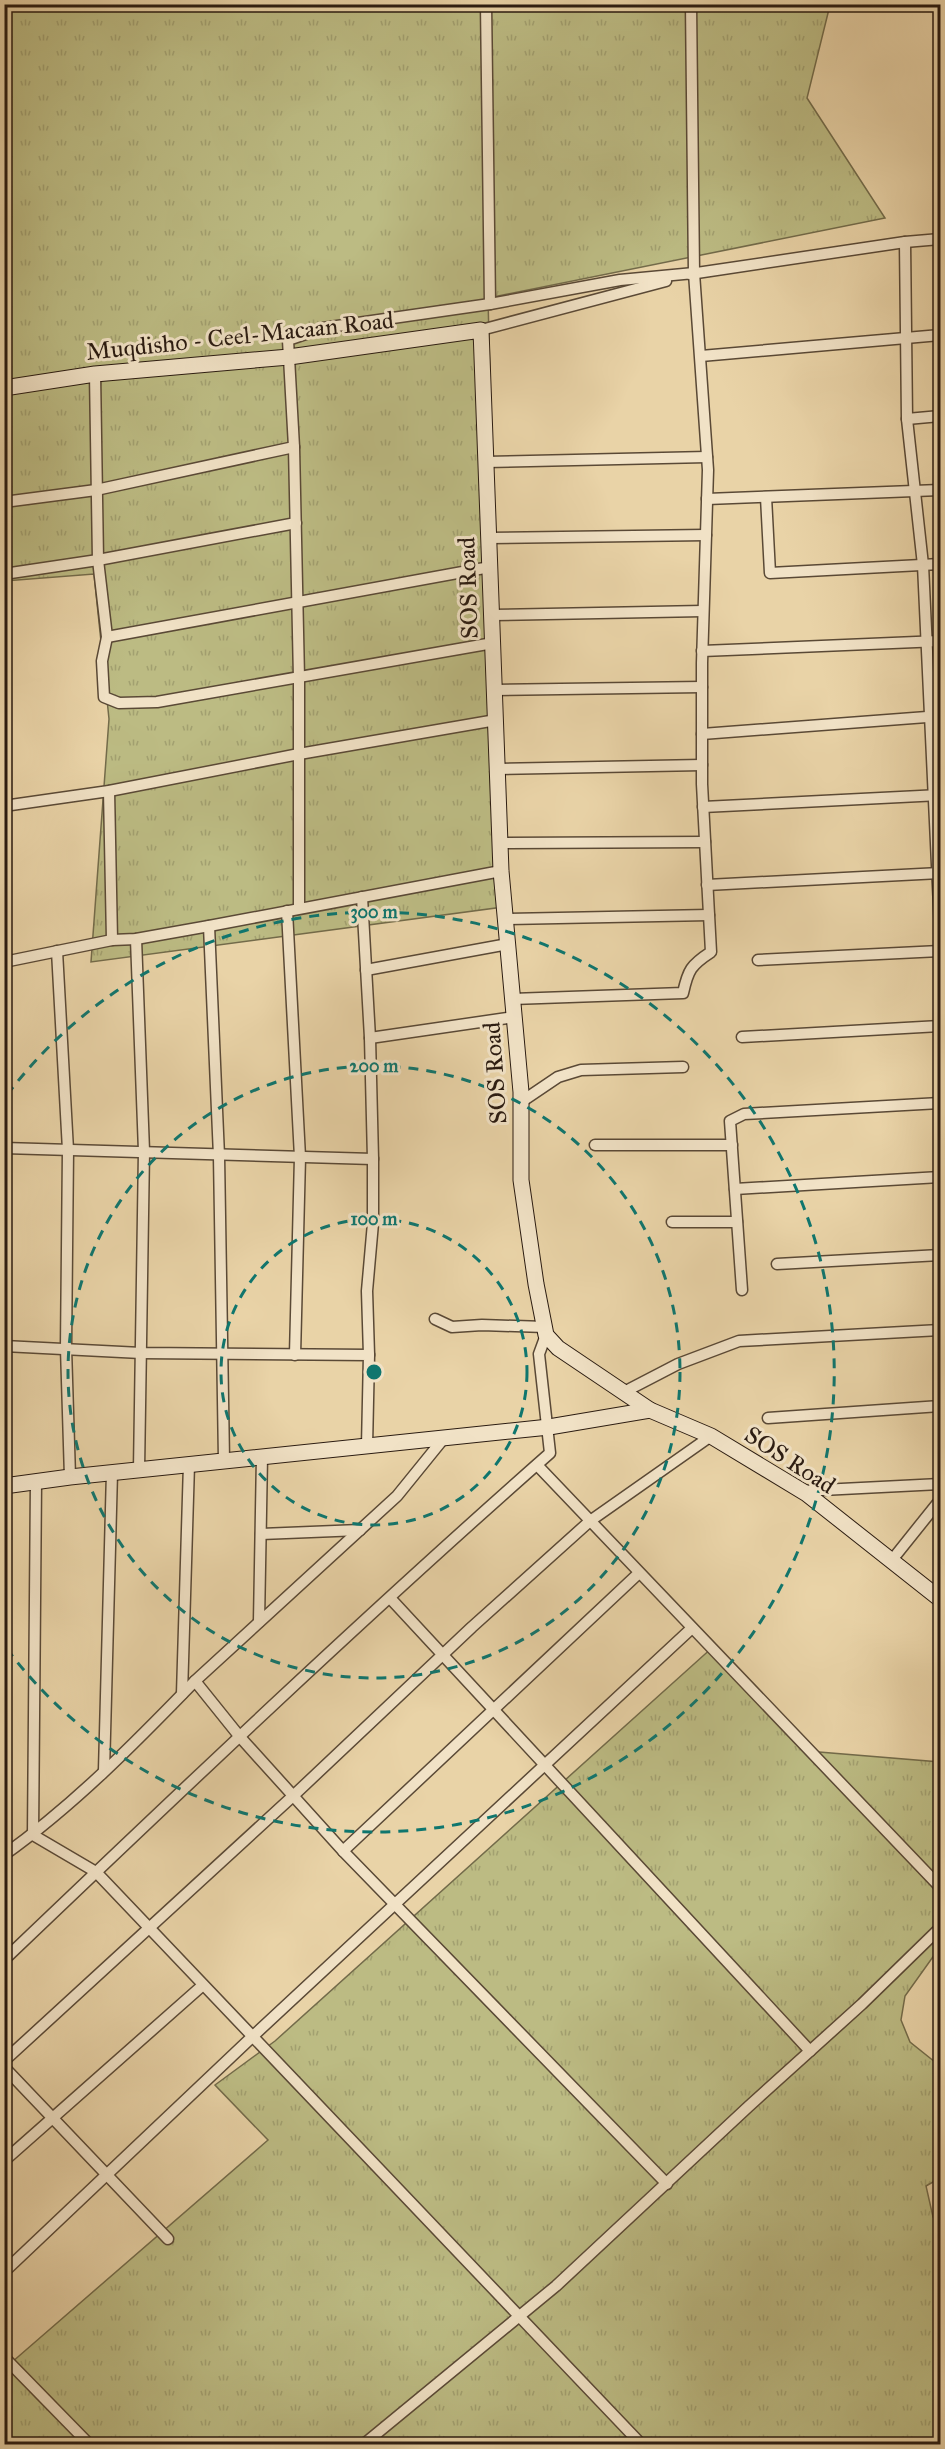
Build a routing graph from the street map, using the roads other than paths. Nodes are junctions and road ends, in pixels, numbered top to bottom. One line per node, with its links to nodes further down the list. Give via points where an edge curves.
1 (486, 4): 6 (street)
2 (691, 4): 5 (street)
3 (940, 239): 4 (street)
4 (905, 242): 5 (street); 9 (street)
5 (694, 273): 6 (street, via 620,280); 7 (street); 10 (street)
6 (490, 304): 11 (street, via 323,328 288,340)
7 (481, 330): 11 (street, Muqdisho - Ceel-Macaan Road); 18 (street, SOS Road)
8 (940, 335): 9 (street)
9 (905, 338): 10 (street); 15 (street)
10 (701, 356): 17 (street)
11 (289, 357): 12 (street, Muqdisho - Ceel-Macaan Road); 16 (street)
12 (95, 374): 13 (street, Muqdisho - Ceel-Macaan Road); 19 (street)
13 (4, 388)
14 (940, 416): 15 (street)
15 (907, 419): 21 (street)
16 (294, 447): 19 (street); 25 (street)
17 (707, 457): 18 (street); 23 (street)
18 (486, 462): 27 (street, SOS Road)
19 (96, 489): 24 (street); 28 (street)
20 (940, 490): 21 (street)
21 (915, 492): 22 (street); 30 (street)
22 (766, 497): 23 (street); 30 (street, via 770,573)
23 (707, 499): 26 (street)
24 (4, 502)
25 (296, 523): 28 (street); 33 (street)
26 (706, 535): 27 (street); 34 (street)
27 (489, 538): 31 (street, SOS Road)
28 (98, 560): 32 (street); 36 (street)
29 (940, 564): 30 (street)
30 (923, 566): 39 (street)
31 (490, 567): 33 (street); 35 (street, SOS Road)
32 (4, 574)
33 (296, 602): 36 (street); 41 (street)
34 (703, 611): 35 (street); 40 (street)
35 (492, 615): 38 (street, SOS Road)
36 (107, 637): 41 (street, via 102,661 104,697 119,703 157,702)
37 (940, 641): 39 (street)
38 (493, 643): 41 (street); 43 (street, SOS Road)
39 (927, 643): 40 (street); 44 (street)
40 (702, 651): 42 (street)
41 (299, 678): 47 (street)
42 (702, 687): 43 (street); 46 (street)
43 (495, 690): 45 (street, SOS Road)
44 (935, 716): 46 (street); 51 (street)
45 (496, 720): 47 (street); 49 (street, SOS Road)
46 (702, 734): 48 (street)
47 (299, 754): 50 (street); 60 (street)
48 (702, 765): 49 (street); 53 (street)
49 (498, 769): 55 (street, SOS Road)
50 (109, 791): 52 (street); 67 (street)
51 (937, 795): 53 (street); 57 (street)
52 (4, 806)
53 (704, 807): 54 (street)
54 (705, 842): 55 (street); 58 (street)
55 (500, 843): 56 (street, SOS Road)
56 (501, 871): 59 (street); 63 (street, SOS Road)
57 (939, 873): 58 (street); 65 (street)
58 (707, 885): 62 (street)
59 (362, 897): 60 (street); 73 (street)
60 (299, 908): 61 (street)
61 (287, 911): 64 (street); 88 (street)
62 (709, 915): 63 (street); 74 (street, via 711,952 694,963 683,993)
63 (505, 919): 68 (street, SOS Road)
64 (209, 926): 66 (street); 87 (street)
65 (940, 929)
66 (136, 939): 67 (street); 86 (street)
67 (112, 940): 69 (street)
68 (508, 944): 73 (street); 74 (street, SOS Road)
69 (57, 951): 72 (street); 85 (street)
70 (940, 951): 71 (street)
71 (758, 960)
72 (4, 962)
73 (366, 970): 78 (street)
74 (512, 999): 75 (street, SOS Road)
75 (514, 1017): 78 (street); 80 (street, SOS Road)
76 (940, 1026): 77 (street)
77 (742, 1037)
78 (370, 1038): 89 (street)
79 (683, 1067): 80 (street, via 581,1070 558,1077)
80 (521, 1102): 99 (street, SOS Road, via 521,1180)
81 (940, 1103): 83 (street, via 744,1114 730,1121)
82 (595, 1145): 83 (street)
83 (732, 1145): 91 (street)
84 (4, 1148): 85 (street)
85 (68, 1150): 86 (street); 101 (street)
86 (144, 1151): 87 (street); 102 (street)
87 (219, 1156): 88 (street); 103 (street)
88 (300, 1157): 89 (street); 104 (street)
89 (373, 1159): 105 (street, via 367,1291)
90 (940, 1177): 91 (street)
91 (735, 1189): 93 (street)
92 (672, 1222): 93 (street)
93 (737, 1222): 96 (street)
94 (940, 1255): 95 (street)
95 (777, 1264)
96 (742, 1290)
97 (435, 1318): 99 (street, via 452,1327 482,1325)
98 (940, 1330): 106 (street, via 739,1341 678,1364)
99 (545, 1331): 106 (street, SOS Road, via 558,1348); 110 (street, via 539,1354)
100 (4, 1346): 101 (street)
101 (66, 1348): 102 (street); 120 (street)
102 (141, 1353): 103 (street); 118 (street)
103 (222, 1353): 104 (street); 115 (street)
104 (295, 1355): 105 (street)
105 (369, 1355): 113 (street)
106 (624, 1392): 108 (street, SOS Road)
107 (940, 1406): 109 (street)
108 (650, 1410): 110 (street); 111 (street, SOS Road)
109 (768, 1418)
110 (549, 1427): 112 (street); 117 (street, via 550,1453)
111 (711, 1436): 124 (street, SOS Road); 126 (street)
112 (444, 1438): 113 (street); 127 (street, via 397,1496)
113 (367, 1446): 114 (street)
114 (262, 1456): 115 (street); 128 (street)
115 (224, 1460): 116 (street)
116 (189, 1464): 118 (street); 137 (street)
117 (537, 1465): 126 (street); 131 (street)
118 (139, 1470): 119 (street)
119 (112, 1472): 120 (street); 141 (street)
120 (70, 1477): 121 (street)
121 (36, 1481): 123 (street); 143 (street)
122 (940, 1484): 124 (street)
123 (4, 1486)
124 (802, 1491): 129 (street, SOS Road)
125 (940, 1500): 129 (street)
126 (590, 1521): 130 (street); 135 (street)
127 (360, 1530): 128 (street); 133 (street)
128 (261, 1534): 133 (street)
129 (892, 1560): 132 (street, SOS Road)
130 (639, 1573): 134 (street); 138 (street)
131 (390, 1598): 135 (street); 139 (street)
132 (940, 1599)
133 (259, 1622): 136 (street)
134 (692, 1628): 140 (street); 147 (street)
135 (442, 1654): 138 (street); 142 (street)
136 (195, 1681): 137 (street); 139 (street)
137 (182, 1694): 141 (street)
138 (494, 1710): 140 (street); 144 (street)
139 (240, 1737): 142 (street); 146 (street)
140 (545, 1765): 148 (street); 154 (street)
141 (104, 1770): 143 (street)
142 (293, 1796): 144 (street); 150 (street)
143 (33, 1835): 145 (street); 146 (street)
144 (343, 1851): 148 (street)
145 (4, 1855)
146 (96, 1872): 150 (street); 151 (street)
147 (940, 1887)
148 (395, 1904): 153 (street); 160 (street)
149 (940, 1928): 154 (street)
150 (148, 1929): 152 (street); 155 (street)
151 (4, 1960)
152 (203, 1985): 153 (street); 157 (street)
153 (252, 2037): 159 (street); 163 (street)
154 (810, 2051): 160 (street)
155 (4, 2061)
156 (4, 2067): 157 (street)
157 (52, 2117): 158 (street); 159 (street)
158 (4, 2161)
159 (107, 2175): 161 (street); 162 (street)
160 (667, 2184): 163 (street)
161 (168, 2238)
162 (4, 2272)
163 (520, 2316): 166 (street); 167 (street)
164 (4, 2356): 165 (street)
165 (89, 2445)
166 (364, 2445)
167 (641, 2445)

